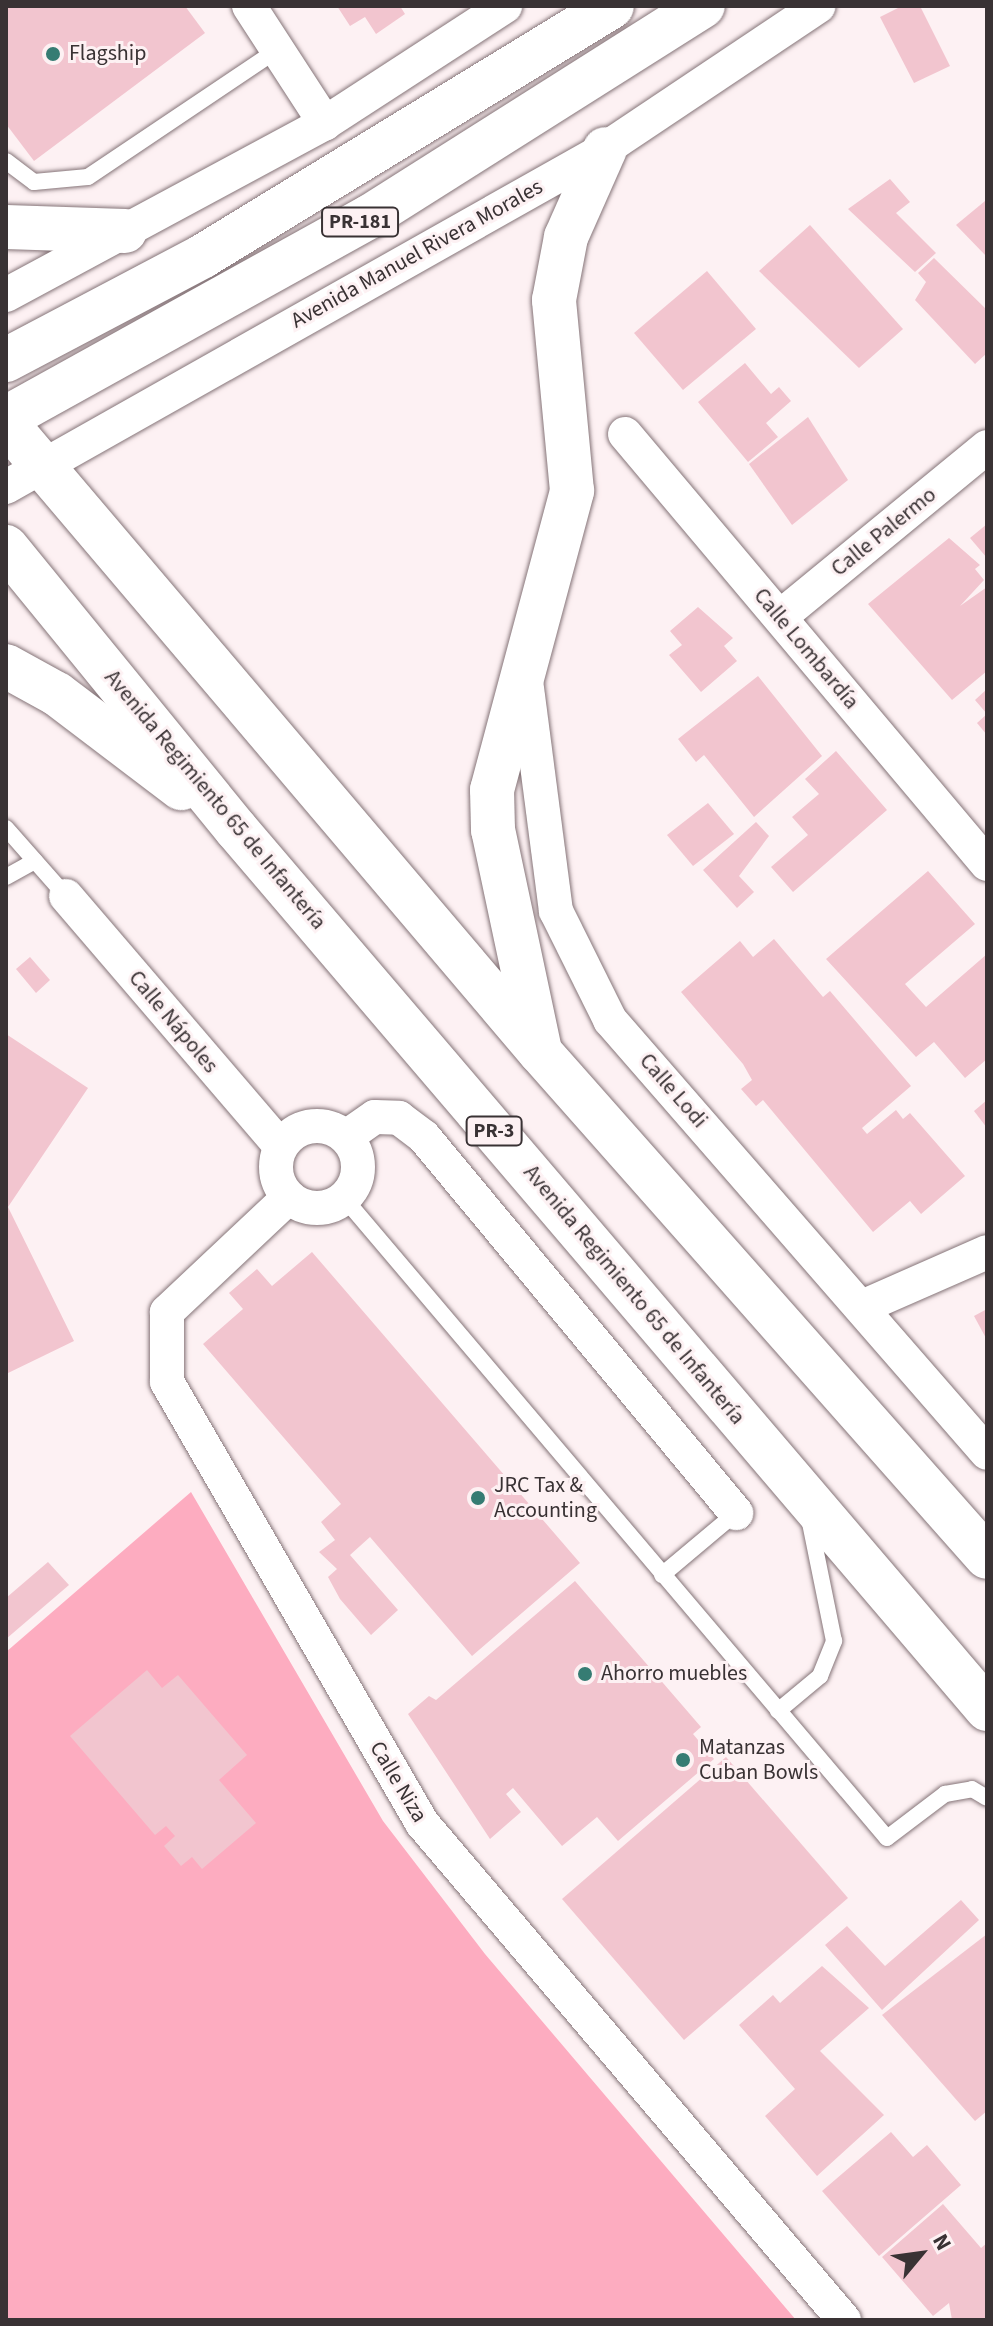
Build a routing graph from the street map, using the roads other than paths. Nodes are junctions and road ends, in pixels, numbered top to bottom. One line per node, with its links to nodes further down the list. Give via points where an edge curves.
1 (249, 6): 6 (street)
2 (505, 6): 7 (street)
3 (612, 6): 13 (highway, PR-181, via 203,256)
4 (703, 6): 14 (highway, PR-181, via 343,232)
5 (819, 6): 8 (street, Avenida Manuel Rivera Morales)
6 (277, 50): 7 (street); 9 (lane, via 88,177 34,182)
7 (325, 123): 11 (street)
8 (605, 149): 17 (street, Avenida Manuel Rivera Morales); 20 (highway, via 566,237 554,300 572,491)
9 (6, 161)
10 (6, 227): 11 (highway)
11 (125, 231): 12 (street)
12 (6, 295)
13 (6, 360)
14 (6, 420): 17 (highway)
15 (625, 434): 19 (street, Calle Lombardía)
16 (987, 447): 19 (street, Calle Palermo)
17 (23, 476): 28 (highway)
18 (6, 547): 23 (highway, Avenida Regimiento 65 de Infantería / PR-3)
19 (780, 617): 25 (street, Calle Lombardía)
20 (525, 652): 28 (highway, via 499,744 493,830); 34 (street, Calle Lodi, via 530,745 556,911 610,1020)
21 (6, 666): 23 (highway, via 57,694)
22 (6, 828): 24 (lane)
23 (236, 829): 36 (highway, Avenida Regimiento 65 de Infantería / PR-3)
24 (35, 861): 26 (lane); 27 (lane)
25 (987, 864)
26 (7, 878)
27 (66, 896): 30 (street, Calle Nápoles)
28 (540, 1052): 38 (highway)
29 (346, 1137): 30 (street, via 308,1126); 32 (street, via 358,1175); 37 (street, via 375,1117 399,1118 424,1137)
30 (281, 1147): 31 (street, via 277,1178)
31 (289, 1197): 32 (street, via 319,1208); 43 (street, Calle Niza, via 167,1312 167,1382 422,1823)
32 (344, 1198): 39 (lane)
33 (987, 1252): 34 (street)
34 (862, 1307): 35 (street, Calle Lodi)
35 (987, 1453)
36 (804, 1494): 40 (highway, Avenida Regimiento 65 de Infantería / PR-3); 41 (lane, via 834,1641 820,1676)
37 (736, 1513): 39 (lane)
38 (987, 1557)
39 (662, 1575): 41 (lane)
40 (987, 1709)
41 (778, 1711): 42 (lane, via 887,1838 945,1794 972,1789)
42 (987, 1798)
43 (844, 2320)

